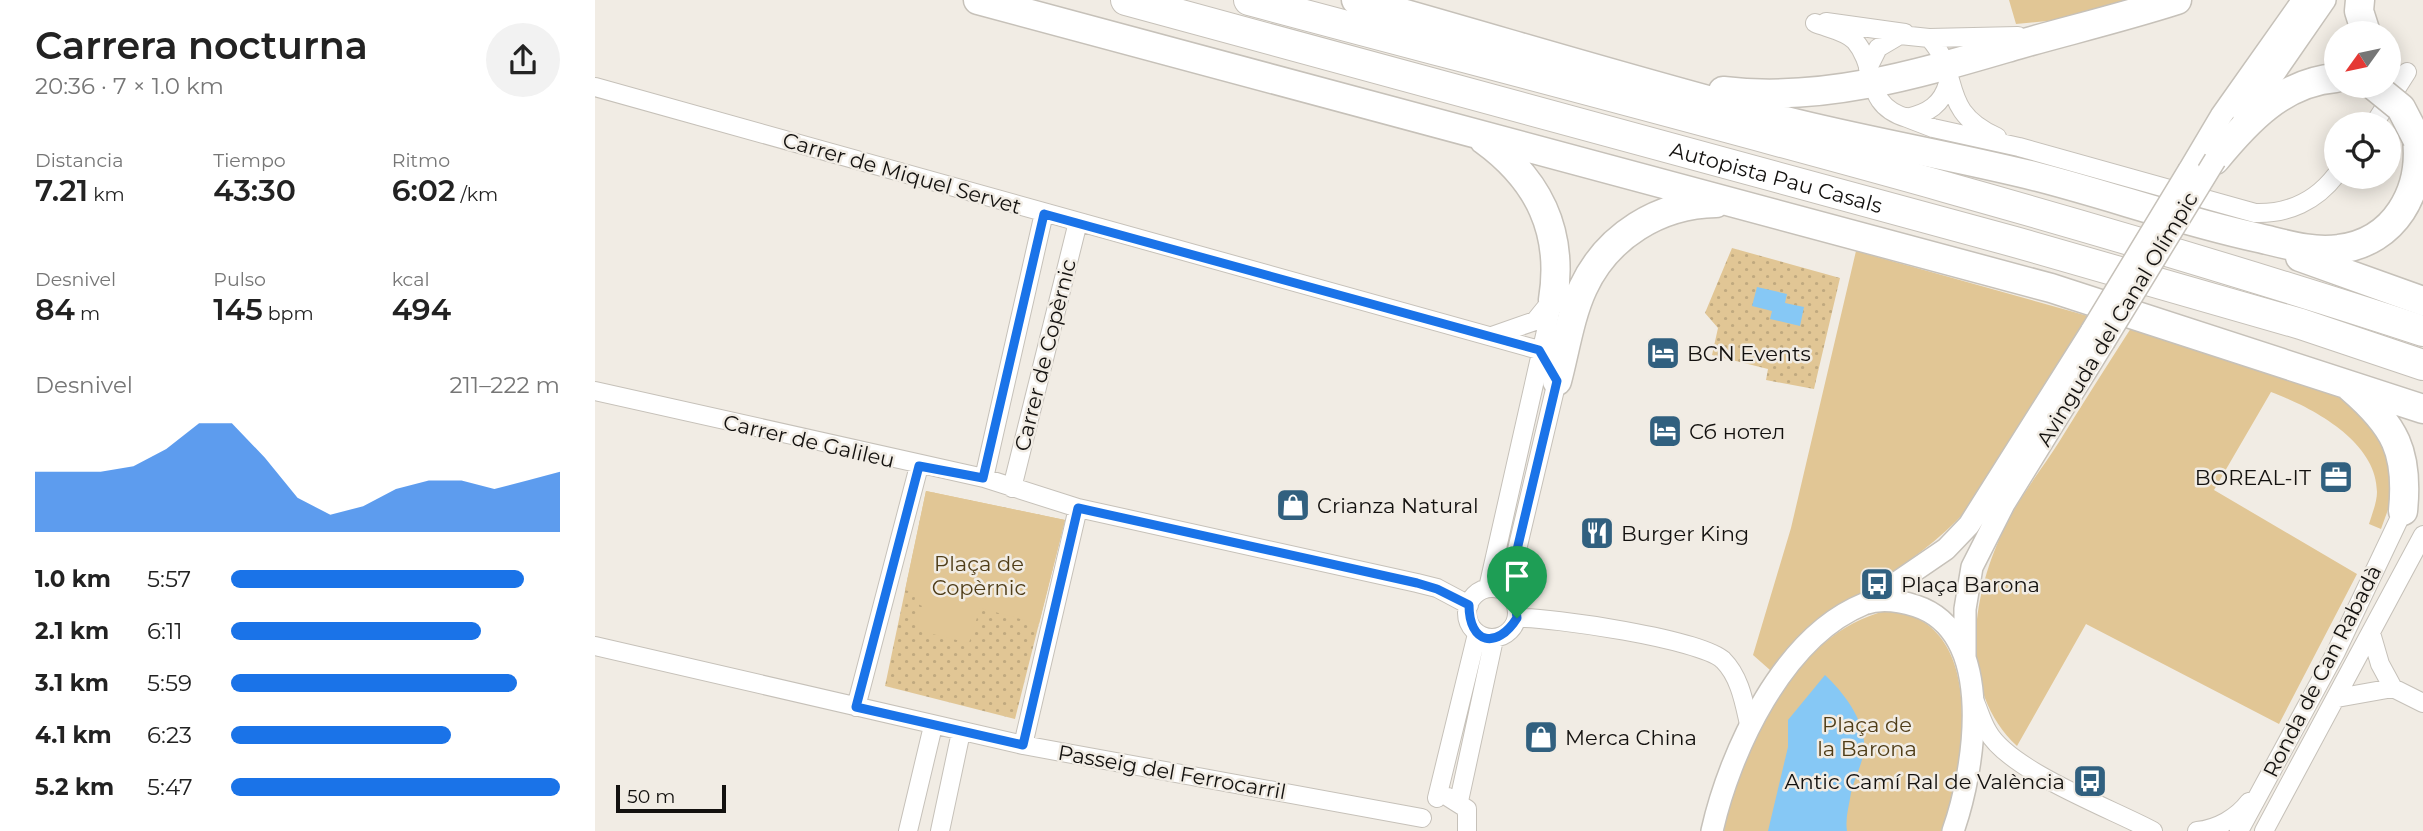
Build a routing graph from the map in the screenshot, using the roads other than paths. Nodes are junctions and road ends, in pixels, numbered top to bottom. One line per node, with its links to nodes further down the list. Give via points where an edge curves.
1 (978, 0): 22 (highway)
2 (1126, 0): 36 (highway, Autopista Pau Casals, via 2015,242 2301,324)
3 (1249, 0): 32 (highway, Autopista Pau Casals, via 1998,201)
4 (1356, 0): 13 (highway)
5 (2177, 0): 10 (highway)
6 (2304, 0): 24 (street, Avinguda del Canal Olímpic, via 2221,116)
7 (2325, 0): 24 (street, Avinguda del Canal Olímpic)
8 (2360, 0): 9 (highway)
9 (2362, 21)
10 (2064, 32): 12 (street); 14 (highway)
11 (1910, 34): 12 (street); 15 (street, via 1884,42); 15 (street, via 1842,22 1815,23 1854,40)
12 (1929, 38): 14 (street)
13 (1621, 74): 15 (highway, via 1752,94 1811,93); 29 (highway, via 1787,121 2037,177)
14 (1947, 74): 15 (highway); 20 (street, via 1940,102); 23 (street, via 1971,122)
15 (1869, 76): 20 (street, via 1883,105)
16 (2324, 80): 24 (highway, via 2308,83 2269,104)
17 (2401, 81): 21 (highway)
18 (595, 87): 27 (street, Carrer de Miquel Servet)
19 (2389, 98): 21 (highway, bridge)
20 (1907, 118): 23 (street)
21 (2420, 128): 29 (highway, via 2414,191 2396,221 2373,239 2324,250)
22 (1476, 134): 26 (highway); 30 (highway, via 1531,185 1551,225 1558,271)
23 (2018, 147): 25 (street, via 2255,213 2282,211)
24 (2202, 165): 34 (street, Avinguda del Canal Olímpic, bridge)
25 (2324, 188)
26 (1730, 203): 37 (highway, via 1701,204 1646,220 1605,251 1583,289); 38 (highway, via 2051,288)
27 (1044, 214): 28 (street, Carrer de Miquel Servet); 42 (street, Carrer de Copèrnic)
28 (1078, 222): 33 (street, Carrer de Miquel Servet); 43 (street, Carrer de Copèrnic)
29 (2230, 232): 31 (highway)
30 (1553, 300): 33 (street, via 1535,321); 35 (street)
31 (2423, 301)
32 (2423, 331)
33 (1492, 336): 35 (street, Carrer de Miquel Servet)
34 (2098, 336): 49 (street, Avinguda del Canal Olímpic, via 1969,525 1940,554); 55 (street, Avinguda del Canal Olímpic, via 1972,567 1965,609)
35 (1539, 350): 37 (street); 47 (street)
36 (2423, 365)
37 (1557, 381): 48 (street)
38 (2344, 381): 40 (highway); 45 (highway, via 2386,423 2400,451 2407,478)
39 (595, 391): 41 (street, Carrer de Galileu)
40 (2423, 409)
41 (919, 466): 42 (street, Carrer de Galileu); 61 (street)
42 (983, 478): 43 (street, Carrer de Galileu)
43 (1012, 488): 44 (street, Carrer de Galileu)
44 (1078, 508): 50 (street, Carrer de Galileu, via 1417,583); 65 (street)
45 (2403, 511): 56 (street, Ronda de Can Rabadà)
46 (2423, 535): 52 (street, Ronda de Can Rabadà)
47 (1488, 588): 48 (street); 50 (street, via 1476,593)
48 (1507, 592): 51 (street, via 1515,602)
49 (1865, 604): 55 (street, via 1902,602 1922,608 1952,634); 62 (street, via 1816,636)
50 (1469, 605): 53 (street, via 1469,623)
51 (1517, 618): 53 (street, via 1508,634); 62 (street, via 1544,618 1675,642 1722,659 1742,689)
52 (2371, 633): 57 (street); 58 (street, Ronda de Can Rabadà)
53 (1486, 637): 67 (street); 68 (street)
54 (595, 646): 61 (street, Passeig del Ferrocarril)
55 (1965, 660): 59 (street)
56 (2331, 660): 58 (street, via 2329,678); 66 (street, Ronda de Can Rabadà)
57 (2393, 688): 58 (street); 60 (street)
58 (2337, 698): 79 (street, Ronda de Can Rabadà)
59 (1975, 702): 70 (street, via 1988,733 2006,752); 75 (street, via 1969,764)
60 (2423, 703)
61 (856, 707): 63 (street, Passeig del Ferrocarril)
62 (1749, 724): 74 (street, via 1721,792)
63 (933, 726): 64 (street, Passeig del Ferrocarril); 71 (street)
64 (961, 732): 65 (street, Passeig del Ferrocarril); 72 (street)
65 (1023, 745): 69 (street, Passeig del Ferrocarril)
66 (2268, 777): 77 (street, via 2240,813); 78 (street, Ronda de Can Rabadà)
67 (1437, 799): 68 (street); 69 (street, via 1428,804)
68 (1458, 801): 73 (street, via 1469,816)
69 (1423, 824)
70 (2151, 830): 76 (street)
71 (908, 831)
72 (940, 831)
73 (1469, 831)
74 (1712, 831)
75 (1953, 831)
76 (2172, 831)
77 (2197, 831)
78 (2239, 831)
79 (2264, 831)

